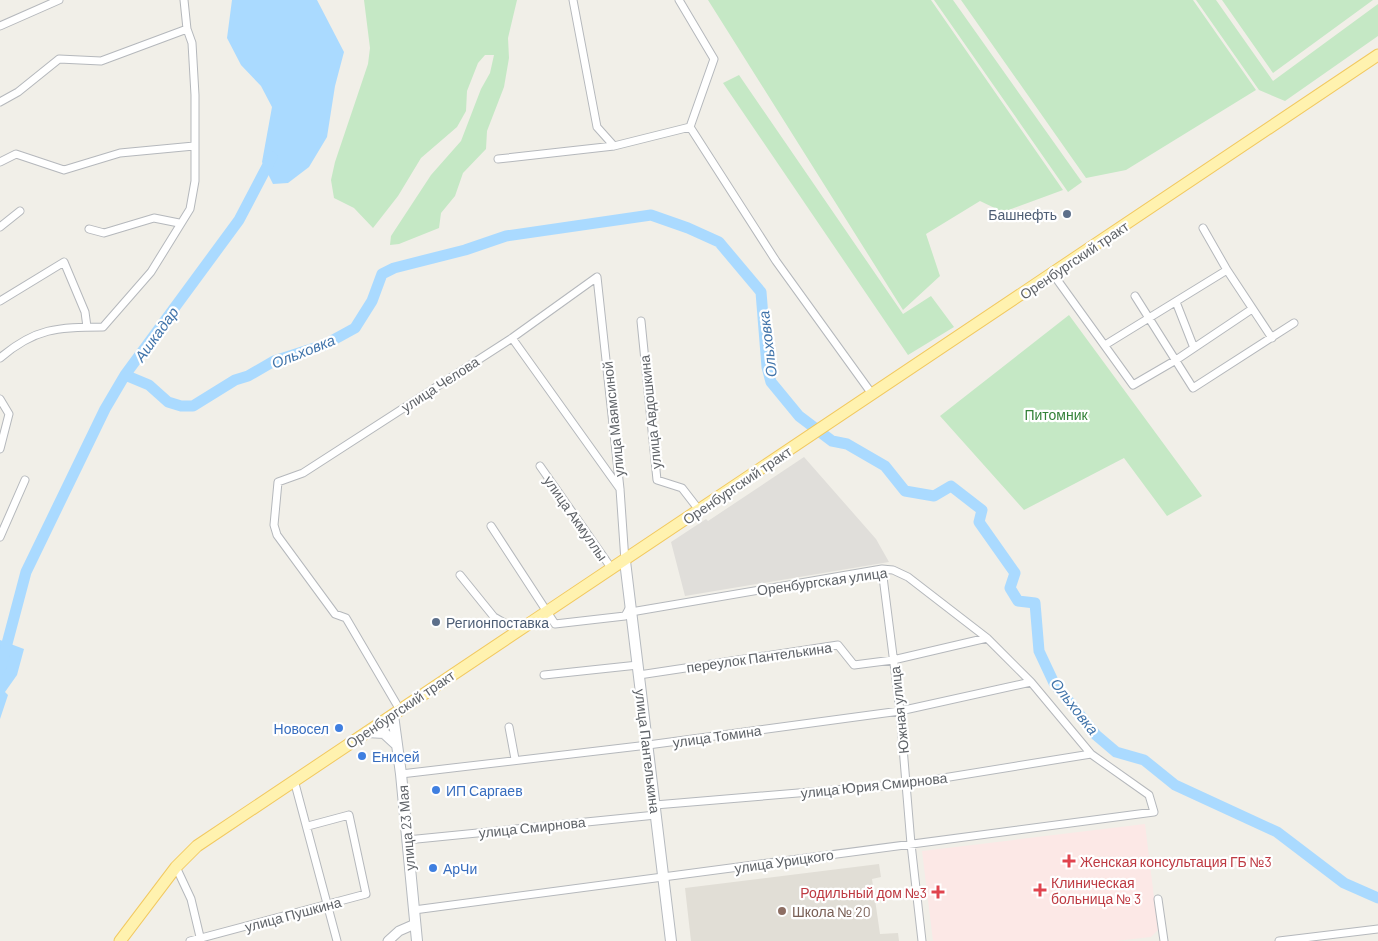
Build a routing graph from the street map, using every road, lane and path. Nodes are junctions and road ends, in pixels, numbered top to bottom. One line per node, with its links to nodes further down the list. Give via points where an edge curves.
1 (59, 0): 5 (street)
2 (184, 0): 6 (street)
3 (573, 0): 11 (street, via 597,127)
4 (679, 0): 9 (street, via 714,59)
5 (0, 26)
6 (187, 29): 8 (street, via 102,60 60,58 18,92); 10 (street, via 192,43)
7 (1378, 55): 20 (main road, Оренбургский тракт)
8 (0, 102)
9 (690, 127): 11 (street); 36 (street, via 776,261)
10 (194, 146): 13 (street, via 120,153 64,170 16,154); 15 (street, via 195,181 190,208)
11 (614, 146): 12 (street)
12 (498, 159)
13 (0, 162)
14 (20, 211): 16 (street)
15 (180, 223): 18 (street, via 154,218 104,233); 29 (street, via 151,272 103,327)
16 (0, 227)
17 (1203, 228): 19 (street)
18 (88, 229)
19 (1227, 270): 24 (street); 25 (street)
20 (1053, 274): 32 (street); 36 (main road, Оренбургский тракт)
21 (597, 277): 30 (street, улица Челова); 41 (street, улица Маямсиной)
22 (1135, 296): 26 (street)
23 (0, 302): 29 (street, via 64,262 85,312)
24 (1176, 302): 26 (street); 33 (street)
25 (1252, 309): 31 (street); 33 (street)
26 (1150, 319): 32 (street); 35 (street)
27 (641, 321): 42 (street, улица Авдошкина, via 657,480 682,488)
28 (1294, 323): 31 (street)
29 (87, 327): 34 (street, via 56,329 31,336)
30 (512, 338): 41 (street); 58 (street, улица Челова, via 303,473 278,482 274,525 277,535 335,614 346,618)
31 (1272, 338): 35 (street, via 1193,388)
32 (1105, 345): 35 (street, via 1134,385)
33 (1194, 348): 35 (street)
34 (0, 358)
35 (1176, 360)
36 (872, 394): 42 (main road, Оренбургский тракт)
37 (0, 399): 38 (street, via 9,414)
38 (0, 449)
39 (540, 466): 46 (street, улица Акмуллы)
40 (25, 480): 44 (street)
41 (620, 489): 45 (street, улица Маямсиной)
42 (700, 510): 45 (main road, Оренбургский тракт)
43 (491, 526): 50 (street)
44 (0, 537)
45 (625, 561): 46 (main road, Оренбургский тракт); 49 (main road, улица Пантелькина)
46 (612, 569): 50 (main road, Оренбургский тракт)
47 (882, 569): 49 (street, Оренбургская улица); 52 (street, Оренбургская улица, via 908,577); 53 (street, Южная улица)
48 (460, 575): 51 (street, via 494,617)
49 (631, 609): 50 (street, Оренбургская улица, via 624,616 555,624); 54 (main road, улица Пантелькина)
50 (548, 611): 51 (main road, Оренбургский тракт)
51 (518, 631): 58 (main road, Оренбургский тракт)
52 (987, 638): 53 (street, переулок Пантелькина); 56 (street, Оренбургская улица)
53 (893, 660): 54 (street, переулок Пантелькина, via 854,665 838,645); 57 (street, Южная улица)
54 (638, 670): 55 (street, переулок Пантелькина); 62 (main road, улица Пантелькина)
55 (544, 675)
56 (1031, 682): 57 (street, улица Томина); 63 (street, Оренбургская улица)
57 (900, 711): 62 (street, улица Томина); 67 (street, Южная улица)
58 (396, 713): 60 (main road, Оренбургский тракт); 61 (main road, улица 23 Мая)
59 (509, 727): 64 (street)
60 (367, 732): 61 (main road, via 384,732); 66 (main road, Оренбургский тракт)
61 (397, 745): 65 (main road, улица 23 Мая)
62 (648, 745): 64 (street, улица Томина); 68 (main road, улица Пантелькина)
63 (1091, 754): 67 (street, улица Юрия Смирнова); 69 (street, Оренбургская улица, via 1149,795)
64 (515, 759): 65 (street, улица Томина)
65 (401, 774): 71 (main road, улица 23 Мая)
66 (294, 780): 70 (street); 73 (main road, Оренбургский тракт, via 197,846)
67 (906, 784): 68 (street, улица Юрия Смирнова); 72 (street, Южная улица)
68 (656, 810): 71 (street, улица Смирнова); 74 (main road, улица Пантелькина)
69 (1154, 812): 72 (street, улица Урицкого)
70 (308, 826): 76 (street); 76 (street, улица Пушкина, via 349,815 366,894)
71 (407, 840): 77 (main road, улица 23 Мая)
72 (910, 844): 74 (street, улица Урицкого); 87 (street, Южная улица)
73 (176, 867): 80 (street, via 191,899); 81 (main road, Оренбургский тракт)
74 (664, 878): 77 (street, улица Урицкого); 86 (main road, улица Пантелькина)
75 (1158, 899): 88 (street)
76 (329, 904): 80 (street, улица Пушкина); 83 (street)
77 (414, 910): 78 (main road, улица 23 Мая)
78 (415, 924): 84 (street, via 399,931); 85 (main road, улица 23 Мая)
79 (1378, 929): 89 (street)
80 (201, 940): 82 (street, улица Пушкина)
81 (120, 941)
82 (190, 941)
83 (337, 941)
84 (388, 941)
85 (417, 941)
86 (670, 941)
87 (922, 941)
88 (1164, 941)
89 (1279, 941)

